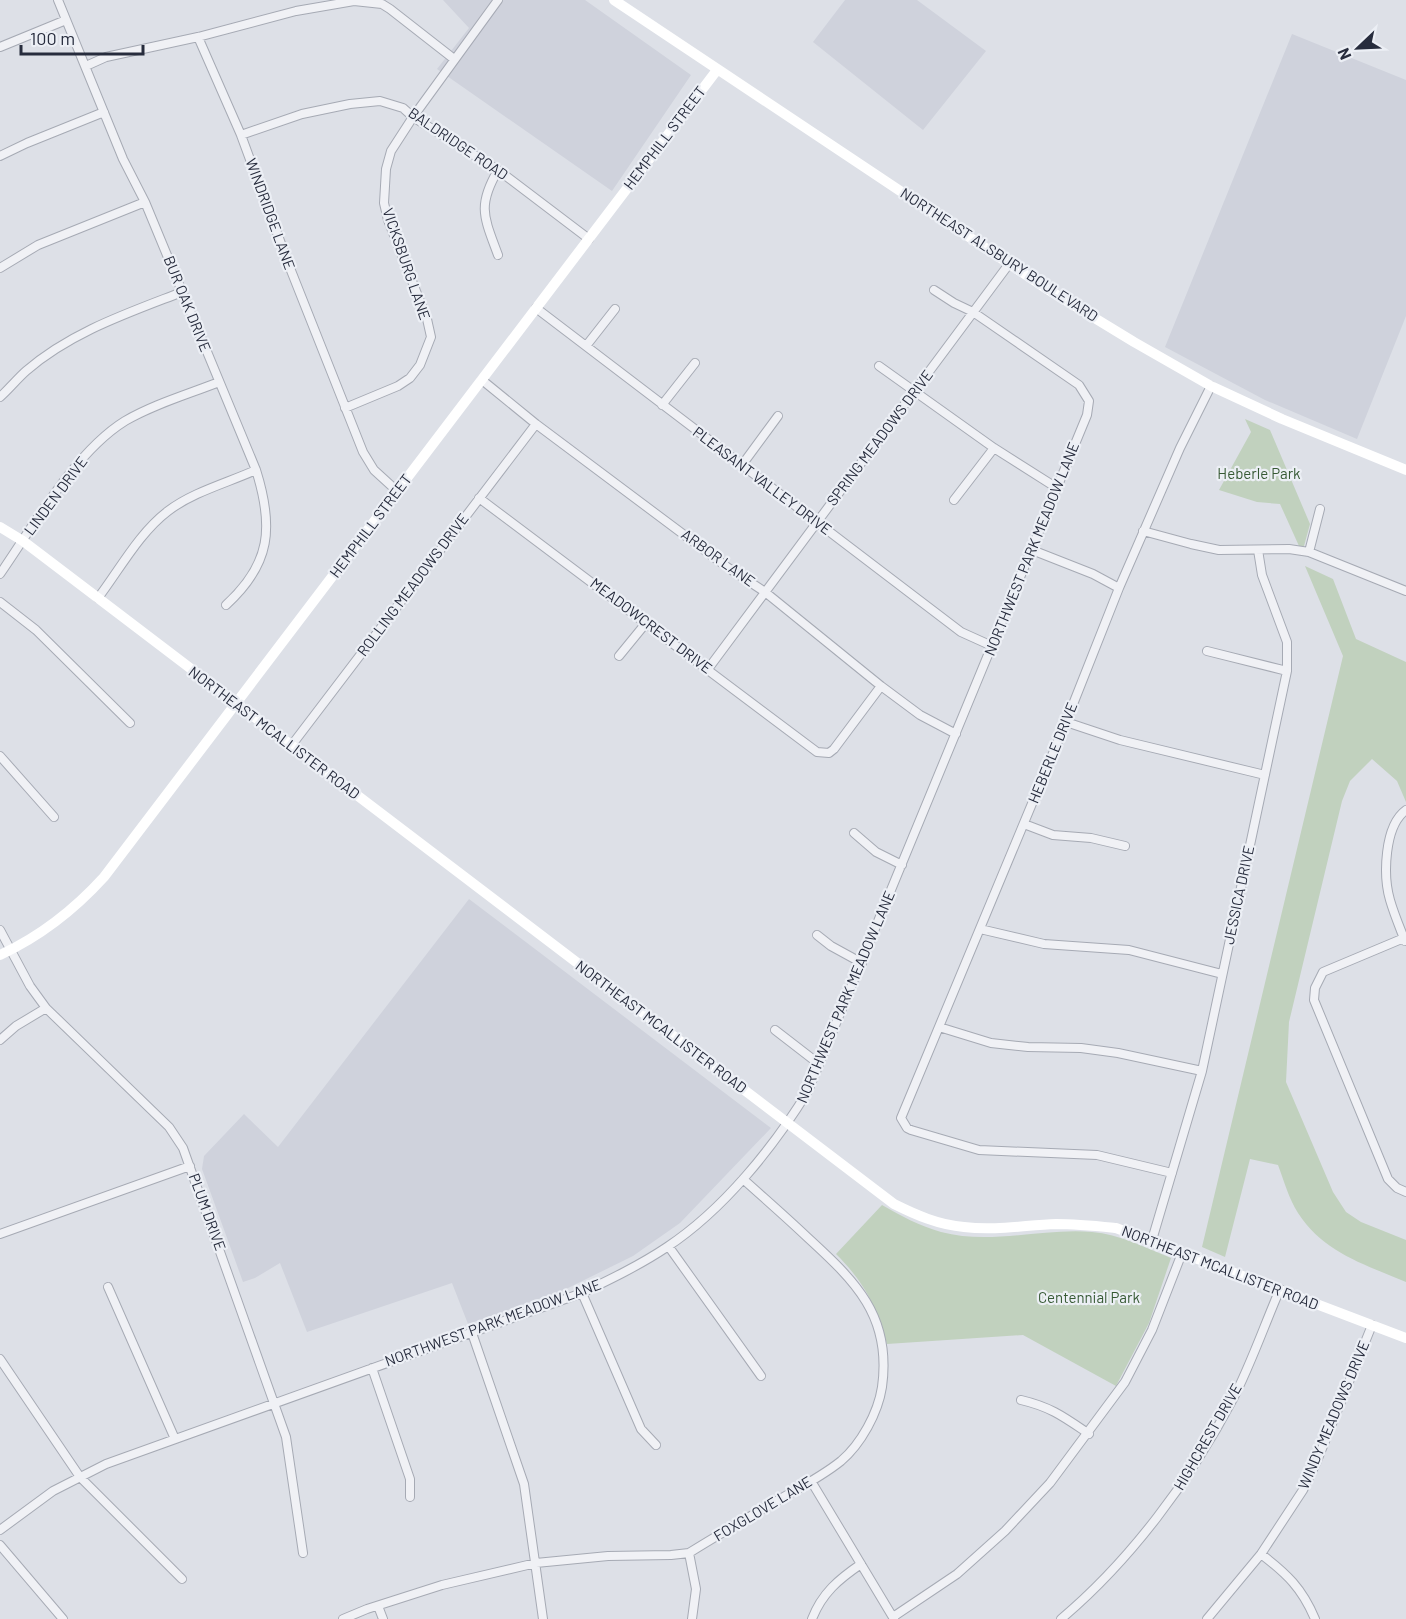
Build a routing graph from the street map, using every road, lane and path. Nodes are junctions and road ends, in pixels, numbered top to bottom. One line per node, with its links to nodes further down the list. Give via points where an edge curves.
1 (58, 0): 4 (street, BUR OAK DRIVE)
2 (498, 0): 7 (street, VICKSBURG LANE)
3 (614, 0): 9 (street, NORTHEAST ALSBURY BOULEVARD)
4 (66, 20): 6 (street); 8 (street, BUR OAK DRIVE)
5 (198, 37): 7 (street, via 296,11 354,1 382,4); 8 (street, via 106,57); 12 (street, WINDRIDGE LANE)
6 (0, 47)
7 (454, 59): 11 (street, VICKSBURG LANE)
8 (86, 66): 10 (street, BUR OAK DRIVE)
9 (717, 69): 16 (street, HEMPHILL STREET); 18 (street, NORTHEAST ALSBURY BOULEVARD)
10 (104, 112): 13 (street); 15 (street, BUR OAK DRIVE)
11 (413, 117): 12 (street, BALDRIDGE ROAD, via 403,108 380,101 350,104 302,114); 14 (street, BALDRIDGE ROAD); 34 (street, VICKSBURG LANE, via 392,151 386,169 384,203 431,338 410,378 398,387)
12 (241, 135): 34 (street, WINDRIDGE LANE)
13 (0, 156)
14 (498, 170): 16 (street, BALDRIDGE ROAD); 17 (street, via 488,188 484,209)
15 (146, 202): 19 (street, via 38,245); 21 (street, BUR OAK DRIVE)
16 (589, 239): 22 (street, HEMPHILL STREET)
17 (498, 255)
18 (1009, 264): 24 (street, SPRING MEADOWS DRIVE); 30 (street, NORTHEAST ALSBURY BOULEVARD)
19 (0, 268)
20 (934, 290): 24 (street)
21 (182, 292): 29 (street, BUR OAK DRIVE); 32 (street, via 103,323 64,344 26,371)
22 (536, 308): 25 (street, PLEASANT VALLEY DRIVE); 28 (street, HEMPHILL STREET)
23 (615, 309): 25 (street)
24 (973, 312): 31 (street, SPRING MEADOWS DRIVE); 41 (street, NORTHWEST PARK MEADOW LANE, via 1079,385 1089,401)
25 (586, 346): 33 (street, PLEASANT VALLEY DRIVE)
26 (695, 363): 33 (street)
27 (879, 366): 31 (street)
28 (482, 380): 36 (street, ARBOR LANE); 42 (street, HEMPHILL STREET)
29 (219, 382): 40 (street, BUR OAK DRIVE); 49 (street, LINDEN DRIVE, via 125,421 93,447)
30 (1211, 386): 39 (street, NORTHEAST ALSBURY BOULEVARD); 48 (street, HEBERLE DRIVE)
31 (914, 392): 37 (street); 46 (street, SPRING MEADOWS DRIVE)
32 (0, 397)
33 (662, 405): 38 (street, PLEASANT VALLEY DRIVE)
34 (345, 408): 42 (street, WINDRIDGE LANE, via 374,470)
35 (778, 416): 38 (street)
36 (536, 424): 43 (street, ROLLING MEADOWS DRIVE); 56 (street, ARBOR LANE)
37 (994, 448): 41 (street); 44 (street)
38 (742, 465): 46 (street, PLEASANT VALLEY DRIVE)
39 (1406, 470)
40 (256, 471): 57 (street, via 191,497 168,512 146,533); 59 (street, BUR OAK DRIVE, via 265,498 264,547 257,568)
41 (1058, 488): 50 (street, NORTHWEST PARK MEADOW LANE)
42 (397, 491): 67 (street, HEMPHILL STREET)
43 (479, 498): 60 (street, MEADOWCREST DRIVE); 71 (street, ROLLING MEADOWS DRIVE)
44 (954, 500)
45 (1320, 510): 52 (street)
46 (817, 523): 56 (street, SPRING MEADOWS DRIVE); 61 (street, PLEASANT VALLEY DRIVE, via 961,632)
47 (0, 526): 49 (street, NORTHEAST MCALLISTER ROAD)
48 (1143, 531): 51 (street, via 1219,550); 54 (street, HEBERLE DRIVE)
49 (23, 541): 53 (street, LINDEN DRIVE); 57 (street, NORTHEAST MCALLISTER ROAD)
50 (1032, 550): 54 (street); 61 (street, NORTHWEST PARK MEADOW LANE)
51 (1258, 550): 52 (street); 65 (street, JESSICA DRIVE, via 1262,575 1287,642)
52 (1309, 552): 55 (street)
53 (0, 574)
54 (1119, 588): 68 (street, HEBERLE DRIVE)
55 (1406, 591)
56 (765, 592): 64 (street, SPRING MEADOWS DRIVE); 66 (street, ARBOR LANE)
57 (98, 598): 67 (street, NORTHEAST MCALLISTER ROAD)
58 (0, 602): 69 (street, via 36,630)
59 (226, 605)
60 (646, 623): 63 (street); 64 (street, MEADOWCREST DRIVE)
61 (992, 646): 70 (street, NORTHWEST PARK MEADOW LANE)
62 (1207, 651): 65 (street)
63 (620, 656)
64 (708, 669): 66 (street, MEADOWCREST DRIVE, via 823,753 834,748)
65 (1287, 671): 73 (street, JESSICA DRIVE)
66 (881, 686): 70 (street, ARBOR LANE, via 920,716)
67 (236, 704): 71 (street, NORTHEAST MCALLISTER ROAD); 84 (street, HEMPHILL STREET, via 90,892 55,923)
68 (1066, 722): 73 (street, via 1120,740); 76 (street, HEBERLE DRIVE)
69 (130, 723)
70 (956, 734): 79 (street, NORTHWEST PARK MEADOW LANE)
71 (291, 746): 93 (street, NORTHEAST MCALLISTER ROAD)
72 (0, 756): 75 (street)
73 (1265, 775): 86 (street, JESSICA DRIVE)
74 (1406, 810): 83 (street, via 1396,820 1389,837 1387,880)
75 (54, 817)
76 (1024, 824): 78 (street, via 1053,835); 80 (street, HEBERLE DRIVE)
77 (854, 833): 79 (street, via 876,852)
78 (1125, 846)
79 (902, 865): 85 (street, NORTHWEST PARK MEADOW LANE)
80 (980, 929): 86 (street, via 1044,944 1130,950); 88 (street, HEBERLE DRIVE)
81 (0, 930): 84 (street, PLUM DRIVE)
82 (817, 935): 85 (street)
83 (1405, 940): 97 (street, via 1323,972 1314,1000 1388,1179)
84 (5, 953): 87 (street, PLUM DRIVE)
85 (862, 963): 91 (street, NORTHWEST PARK MEADOW LANE)
86 (1222, 974): 92 (street, JESSICA DRIVE)
87 (46, 1008): 90 (street); 94 (street, PLUM DRIVE, via 169,1127)
88 (939, 1027): 92 (street, via 991,1043 1081,1048); 95 (street, HEBERLE DRIVE, via 902,1113 903,1123 911,1130 979,1150 1097,1155)
89 (775, 1030): 91 (street)
90 (0, 1040)
91 (819, 1064): 93 (street, NORTHWEST PARK MEADOW LANE, via 808,1092)
92 (1202, 1071): 95 (street, JESSICA DRIVE)
93 (788, 1123): 96 (street, NORTHWEST PARK MEADOW LANE); 99 (street, NORTHEAST MCALLISTER ROAD, via 894,1204 916,1215 982,1229 1089,1224)
94 (190, 1166): 98 (street); 112 (street, PLUM DRIVE)
95 (1172, 1173): 99 (street, JESSICA DRIVE)
96 (743, 1179): 100 (street, NORTHWEST PARK MEADOW LANE); 117 (street, FOXGLOVE LANE, via 843,1270 873,1312 882,1341 881,1395 872,1418 842,1460)
97 (1406, 1192)
98 (0, 1234)
99 (1152, 1240): 101 (street, NORTHEAST MCALLISTER ROAD)
100 (669, 1246): 104 (street, NORTHWEST PARK MEADOW LANE); 110 (street)
101 (1182, 1253): 103 (street, NORTHEAST MCALLISTER ROAD); 113 (street, via 1152,1330 1125,1382)
102 (108, 1287): 114 (street)
103 (1280, 1289): 105 (street, NORTHEAST MCALLISTER ROAD); 135 (street, HIGHCREST DRIVE, via 1233,1399 1182,1485 1136,1543)
104 (582, 1293): 106 (street, NORTHWEST PARK MEADOW LANE); 115 (street, via 641,1429)
105 (1372, 1325): 107 (street, NORTHEAST MCALLISTER ROAD); 123 (street, WINDY MEADOWS DRIVE, via 1303,1490)
106 (472, 1333): 109 (street, NORTHWEST PARK MEADOW LANE); 124 (street, via 524,1484)
107 (1406, 1338)
108 (0, 1359): 116 (street)
109 (372, 1368): 112 (street, NORTHWEST PARK MEADOW LANE); 118 (street, via 410,1479)
110 (761, 1376)
111 (1021, 1400): 113 (street, via 1045,1406)
112 (274, 1404): 114 (street, NORTHWEST PARK MEADOW LANE); 122 (street, PLUM DRIVE, via 286,1437)
113 (1089, 1434): 128 (street, via 1005,1531 957,1574)
114 (175, 1439): 116 (street, NORTHWEST PARK MEADOW LANE)
115 (656, 1445)
116 (80, 1477): 119 (street, NORTHWEST PARK MEADOW LANE, via 53,1491); 126 (street)
117 (811, 1481): 121 (street, FOXGLOVE LANE); 125 (street)
118 (410, 1497)
119 (0, 1530)
120 (0, 1545): 129 (street)
121 (689, 1552): 124 (street, FOXGLOVE LANE); 133 (street, via 696,1589)
122 (303, 1553)
123 (1261, 1554): 136 (street, WINDY MEADOWS DRIVE); 137 (street, via 1285,1572 1301,1591)
124 (536, 1563): 127 (street, FOXGLOVE LANE, via 442,1585); 132 (street)
125 (861, 1564): 128 (street); 134 (street, via 827,1591)
126 (182, 1579)
127 (378, 1606): 130 (street, FOXGLOVE LANE); 131 (street)
128 (894, 1618)
129 (63, 1619)
130 (343, 1619)
131 (383, 1619)
132 (543, 1619)
133 (692, 1619)
134 (812, 1619)
135 (1061, 1619)
136 (1206, 1619)
137 (1315, 1619)

